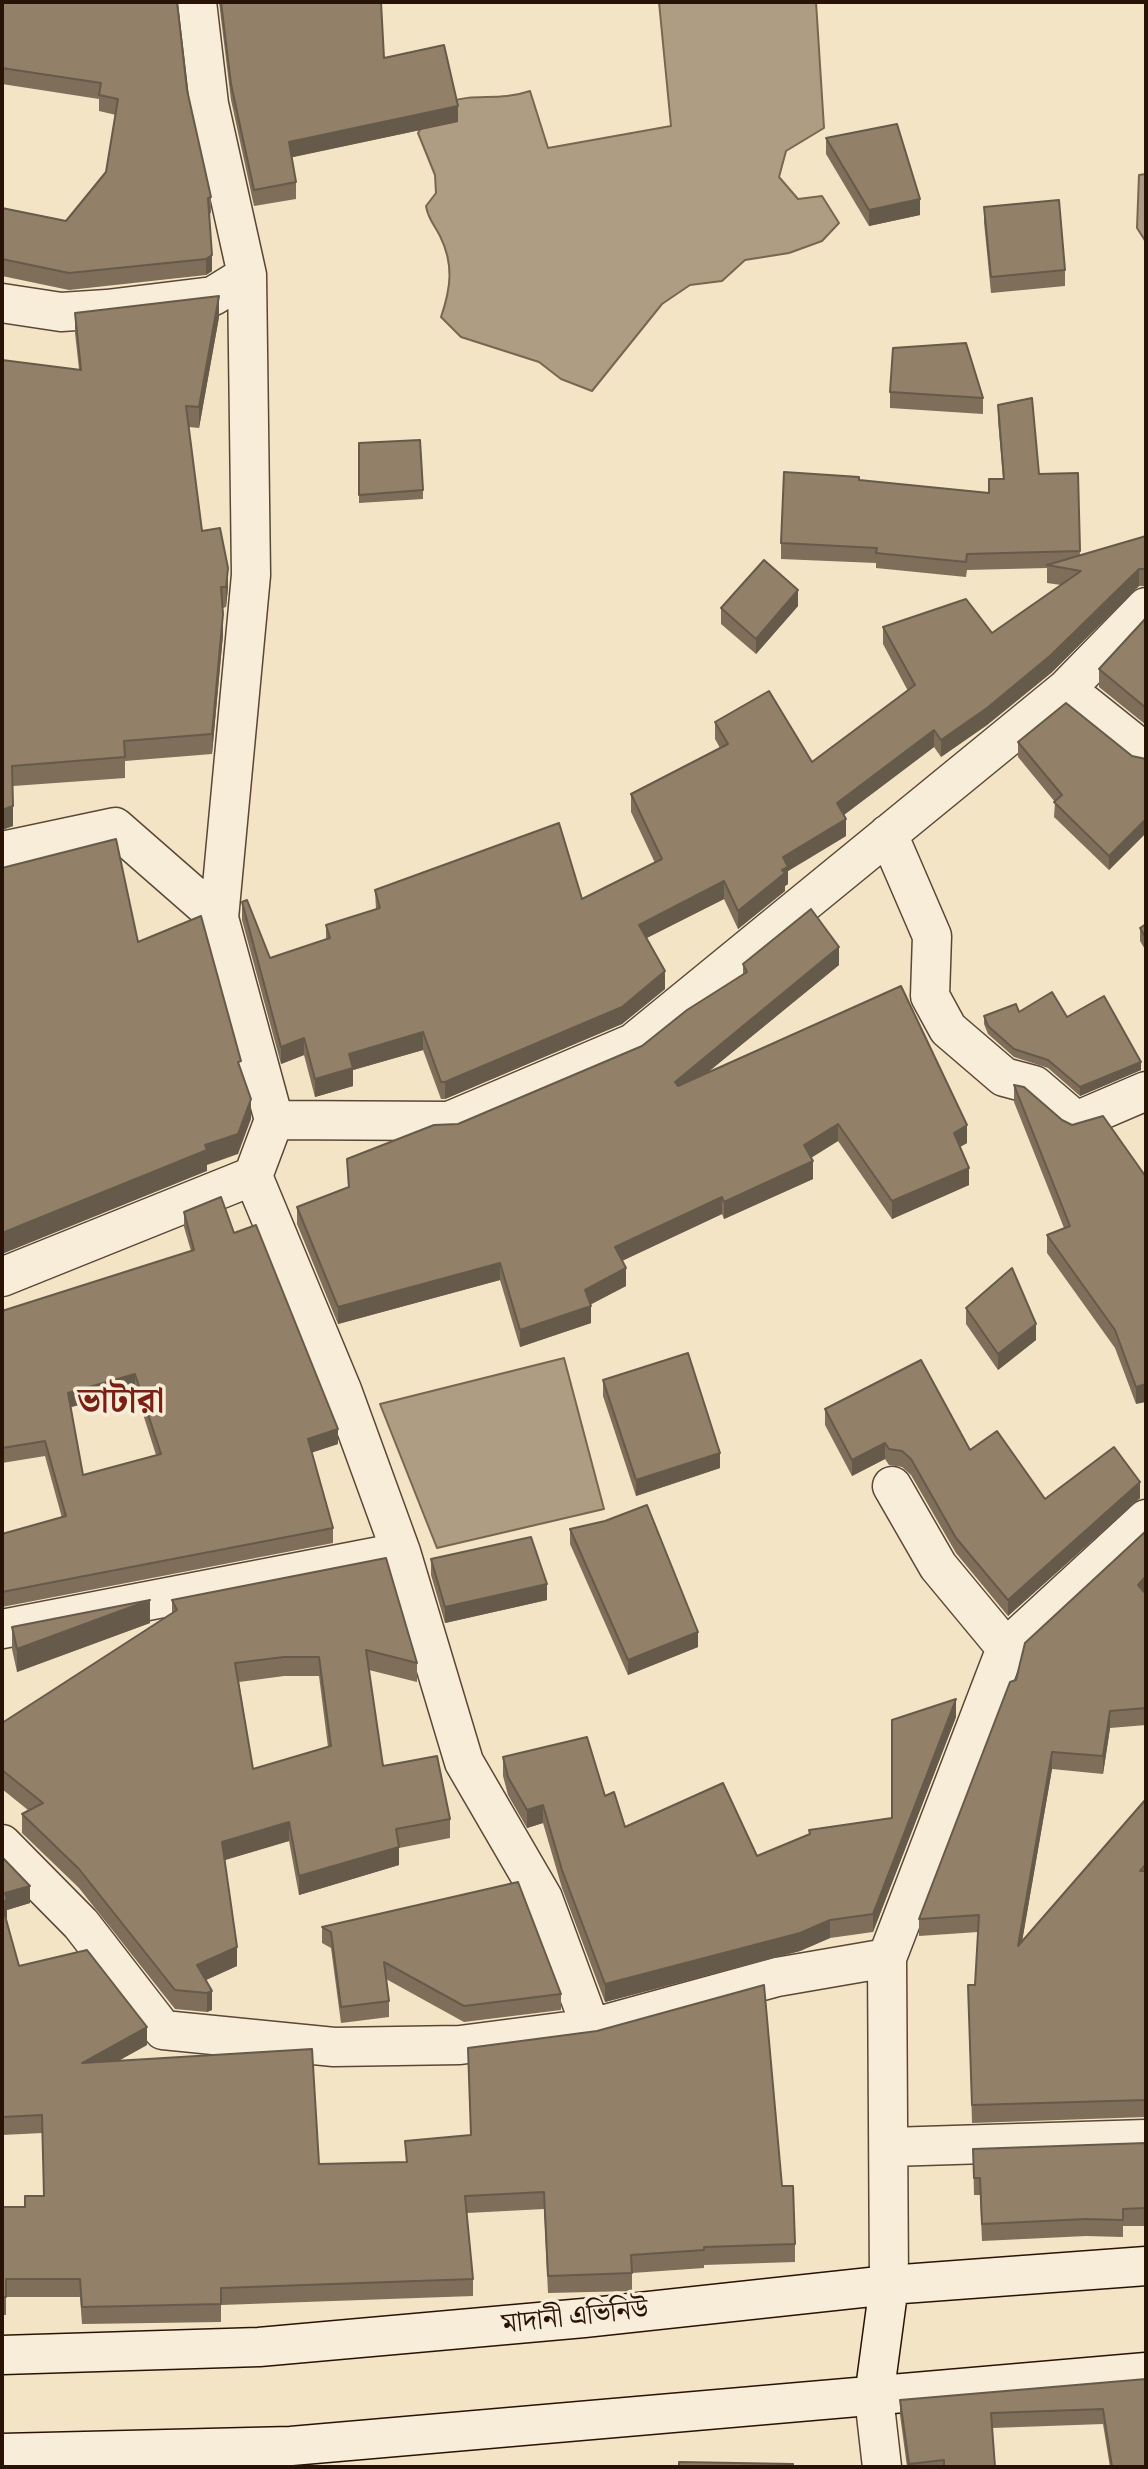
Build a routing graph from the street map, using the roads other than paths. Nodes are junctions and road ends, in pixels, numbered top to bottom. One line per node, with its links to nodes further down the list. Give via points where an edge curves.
1 (197, 2): 2 (street, via 209,104)
2 (247, 275): 3 (street, via 213,296 107,309 61,312); 9 (street, via 251,575)
3 (2, 303)
4 (1146, 607): 5 (street)
5 (1066, 689): 6 (street); 7 (street)
6 (1146, 753)
7 (888, 834): 10 (street, via 932,936 930,996 948,1029 1004,1077 1034,1085 1076,1121); 11 (street, via 633,1043 449,1121)
8 (2, 851): 9 (street, via 115,827)
9 (219, 918): 11 (street)
10 (1146, 1091)
11 (274, 1120): 12 (street)
12 (253, 1176): 13 (street); 16 (street, via 342,1390)
13 (2, 1277)
14 (892, 1486): 18 (street, via 938,1566)
15 (1146, 1519): 18 (street)
16 (401, 1552): 17 (street); 21 (street, via 464,1762 543,1898)
17 (2, 1629)
18 (1006, 1648): 20 (street)
19 (2, 1844): 21 (street, via 81,1924 163,2030 334,2047 460,2045)
20 (887, 1958): 21 (street, via 777,1977); 23 (street)
21 (591, 2028)
22 (1146, 2139): 23 (street)
23 (890, 2147): 25 (street)
24 (1146, 2266): 25 (street, মাদানী এভিনিউ)
25 (889, 2285): 26 (street, মাদানী এভিনিউ, via 259,2347); 28 (street)
26 (2, 2355)
27 (1146, 2372): 28 (street)
28 (874, 2397): 29 (street, via 291,2445); 30 (street)
29 (2, 2452)
30 (882, 2467)

